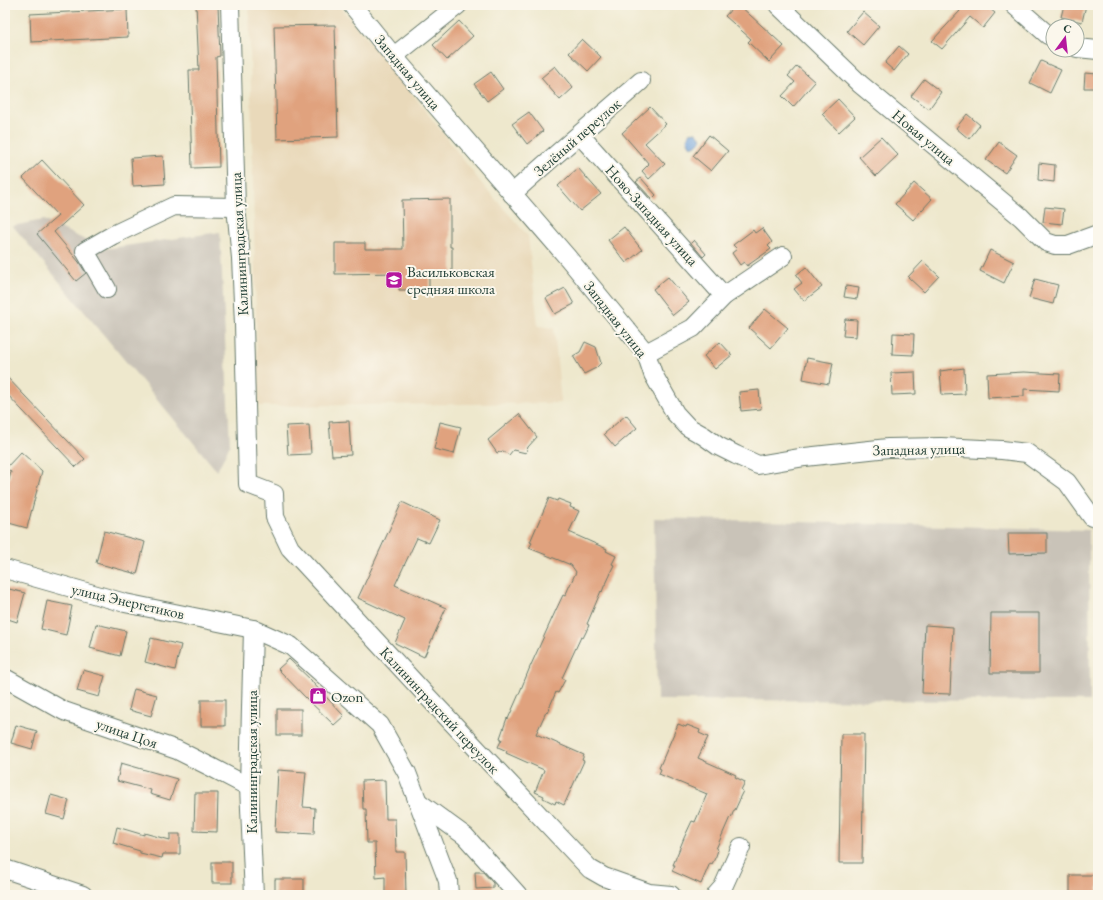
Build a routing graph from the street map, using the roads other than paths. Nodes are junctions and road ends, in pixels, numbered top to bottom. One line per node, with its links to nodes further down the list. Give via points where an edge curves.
1 (230, 5): 13 (street, Калининградская улица)
2 (352, 5): 9 (street, Западная улица)
3 (458, 5): 9 (street)
4 (778, 5): 14 (street, Новая улица, via 860,84 1021,217 1046,242 1068,245)
5 (1018, 6): 6 (street)
6 (1045, 32)
7 (1085, 49): 8 (street)
8 (1098, 50)
9 (394, 56): 12 (street, Западная улица)
10 (641, 81): 11 (street, Зелёный переулок)
11 (580, 135): 12 (street, Зелёный переулок); 17 (street, Ново-Западная улица)
12 (512, 194): 18 (street, Западная улица)
13 (236, 207): 16 (street, via 174,206 85,251); 19 (street, Калининградская улица, via 241,258)
14 (1098, 234)
15 (783, 256): 17 (street)
16 (107, 289)
17 (724, 296): 18 (street, via 693,328)
18 (646, 353): 20 (street, Западная улица, via 653,374 676,413 688,427 718,446 758,465 888,448 941,447 1027,453 1067,482 1092,517)
19 (248, 484): 32 (street, Калининградский переулок, via 274,494 275,517 290,548 590,869 604,877 649,893)
20 (1098, 517)
21 (5, 570): 22 (street, улица Энергетиков, via 125,603)
22 (252, 629): 24 (street, Калининградская улица); 25 (street, улица Энергетиков, via 291,646 380,725 407,773)
23 (5, 678): 24 (street, улица Цоя, via 64,711 177,750)
24 (249, 787): 29 (street, Калининградская улица)
25 (417, 801): 30 (street, улица Энергетиков, via 448,881); 31 (street, via 465,836)
26 (741, 847): 33 (street, via 723,887)
27 (5, 868): 28 (street)
28 (83, 895)
29 (254, 895)
30 (448, 895)
31 (518, 895)
32 (672, 895)
33 (716, 895)

